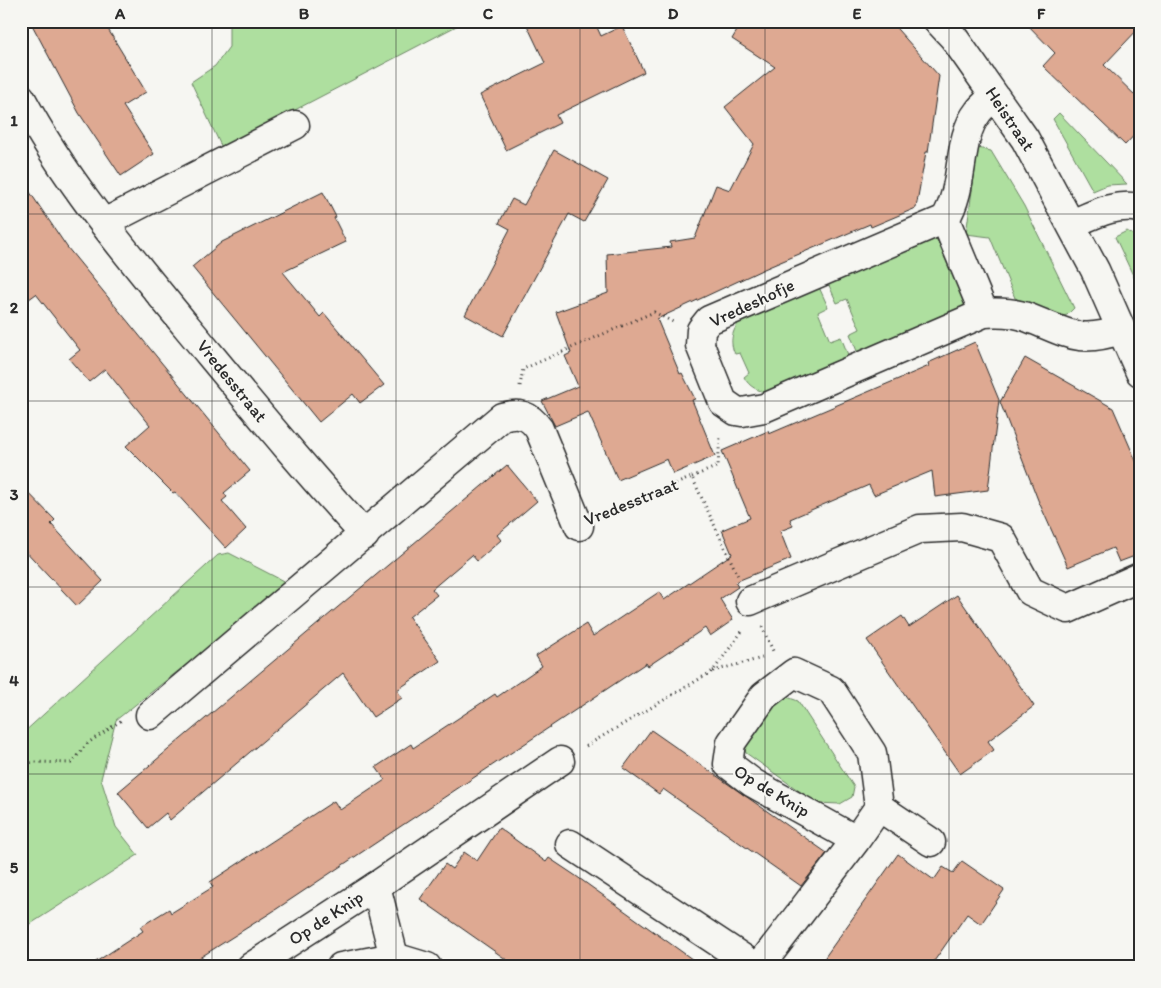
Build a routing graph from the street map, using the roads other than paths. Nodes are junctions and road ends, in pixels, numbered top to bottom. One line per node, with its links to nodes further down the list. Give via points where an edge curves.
1 (938, 21): 2 (street, Heistraat, via 954,38)
2 (994, 96): 6 (street, via 977,112 971,124 958,192); 8 (street, Heistraat, via 1025,139)
3 (21, 98): 7 (street, Vredesstraat, via 81,194)
4 (295, 125): 7 (street)
5 (1140, 208): 8 (street, via 1111,208)
6 (945, 219): 9 (street); 9 (street, Vredeshofje, via 709,320 704,325 700,345 723,402 742,412 764,408)
7 (104, 224): 13 (street, Vredesstraat, via 291,454)
8 (1072, 224): 10 (street, Heistraat)
9 (984, 313): 10 (street, via 1006,312 1028,317 1061,333 1083,336 1100,337)
10 (1121, 330): 11 (street, Heistraat)
11 (1140, 372)
12 (579, 526): 13 (street, Vredesstraat, via 539,429 532,419 517,414 502,417)
13 (365, 535): 16 (street)
14 (1140, 577): 15 (street, via 1068,609 1030,591 1001,538 962,527 920,529)
15 (752, 607)
16 (150, 715)
17 (560, 761): 22 (street, Op de Knip)
18 (879, 806): 19 (street); 19 (street, Op de Knip, via 872,753 831,690 794,673 764,696 731,743 728,764 753,782); 20 (street)
19 (856, 840): 27 (street)
20 (931, 842)
21 (570, 844): 27 (street)
22 (376, 886): 23 (street, Op de Knip); 24 (street, Op de Knip)
23 (394, 957): 25 (street); 26 (street)
24 (251, 967)
25 (341, 967)
26 (427, 967)
27 (757, 967)

